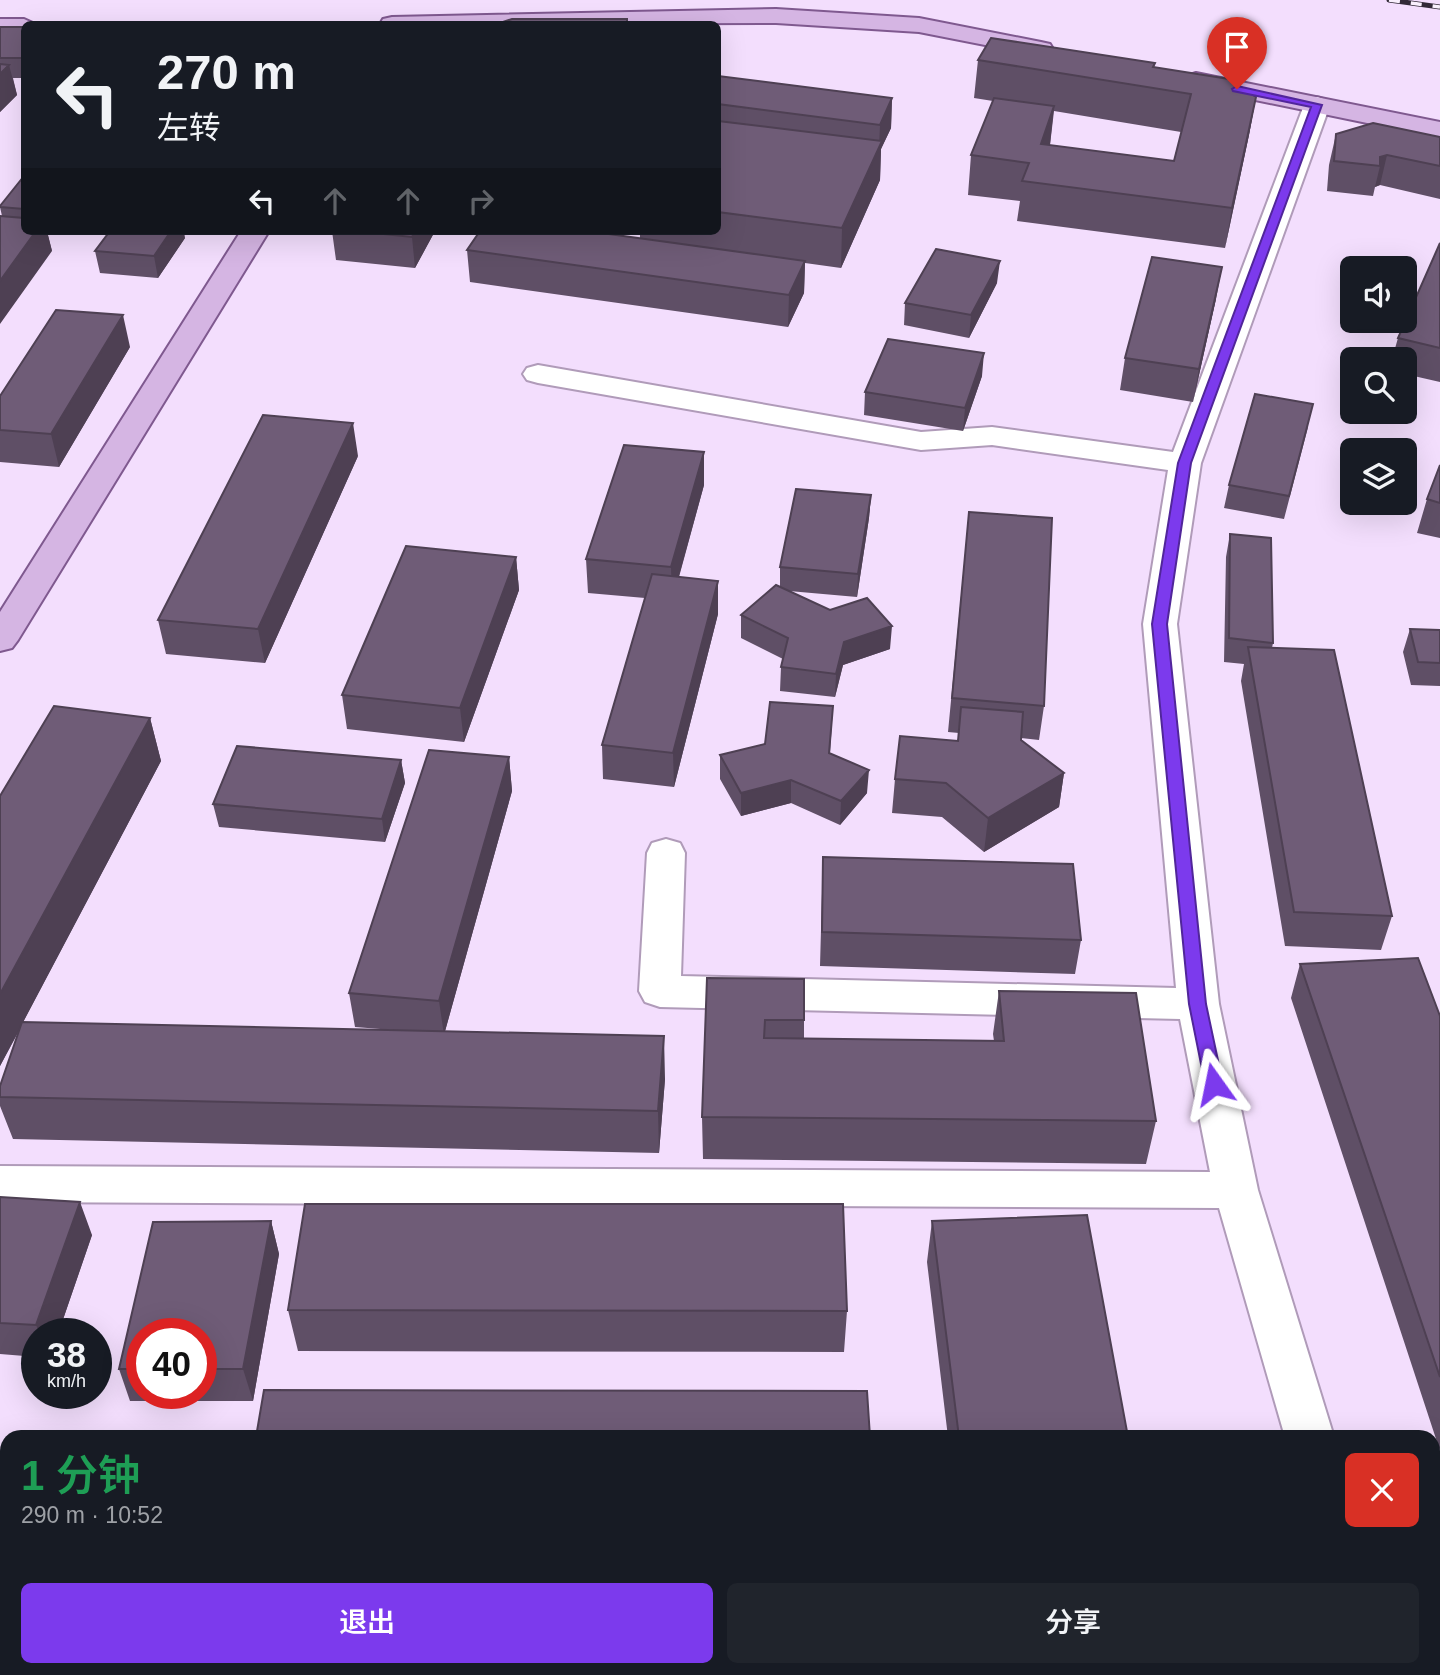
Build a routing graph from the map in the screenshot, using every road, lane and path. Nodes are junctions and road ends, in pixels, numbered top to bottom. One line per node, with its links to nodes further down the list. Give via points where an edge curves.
1 (536, 21): 4 (main road, via 776,16 919,24)
2 (0, 26): 3 (main road)
3 (21, 26)
4 (1065, 54)
5 (1171, 75): 6 (main road)
6 (1317, 105): 7 (main road); 10 (street)
7 (1440, 130)
8 (253, 235): 11 (main road)
9 (538, 374): 10 (street, via 921,441 992,436)
10 (1185, 463): 13 (street, via 1160,624)
11 (0, 640)
12 (666, 853): 13 (street, via 660,991)
13 (1198, 1004): 15 (street)
14 (0, 1184): 15 (street)
15 (1236, 1190): 16 (street)
16 (1308, 1430)

